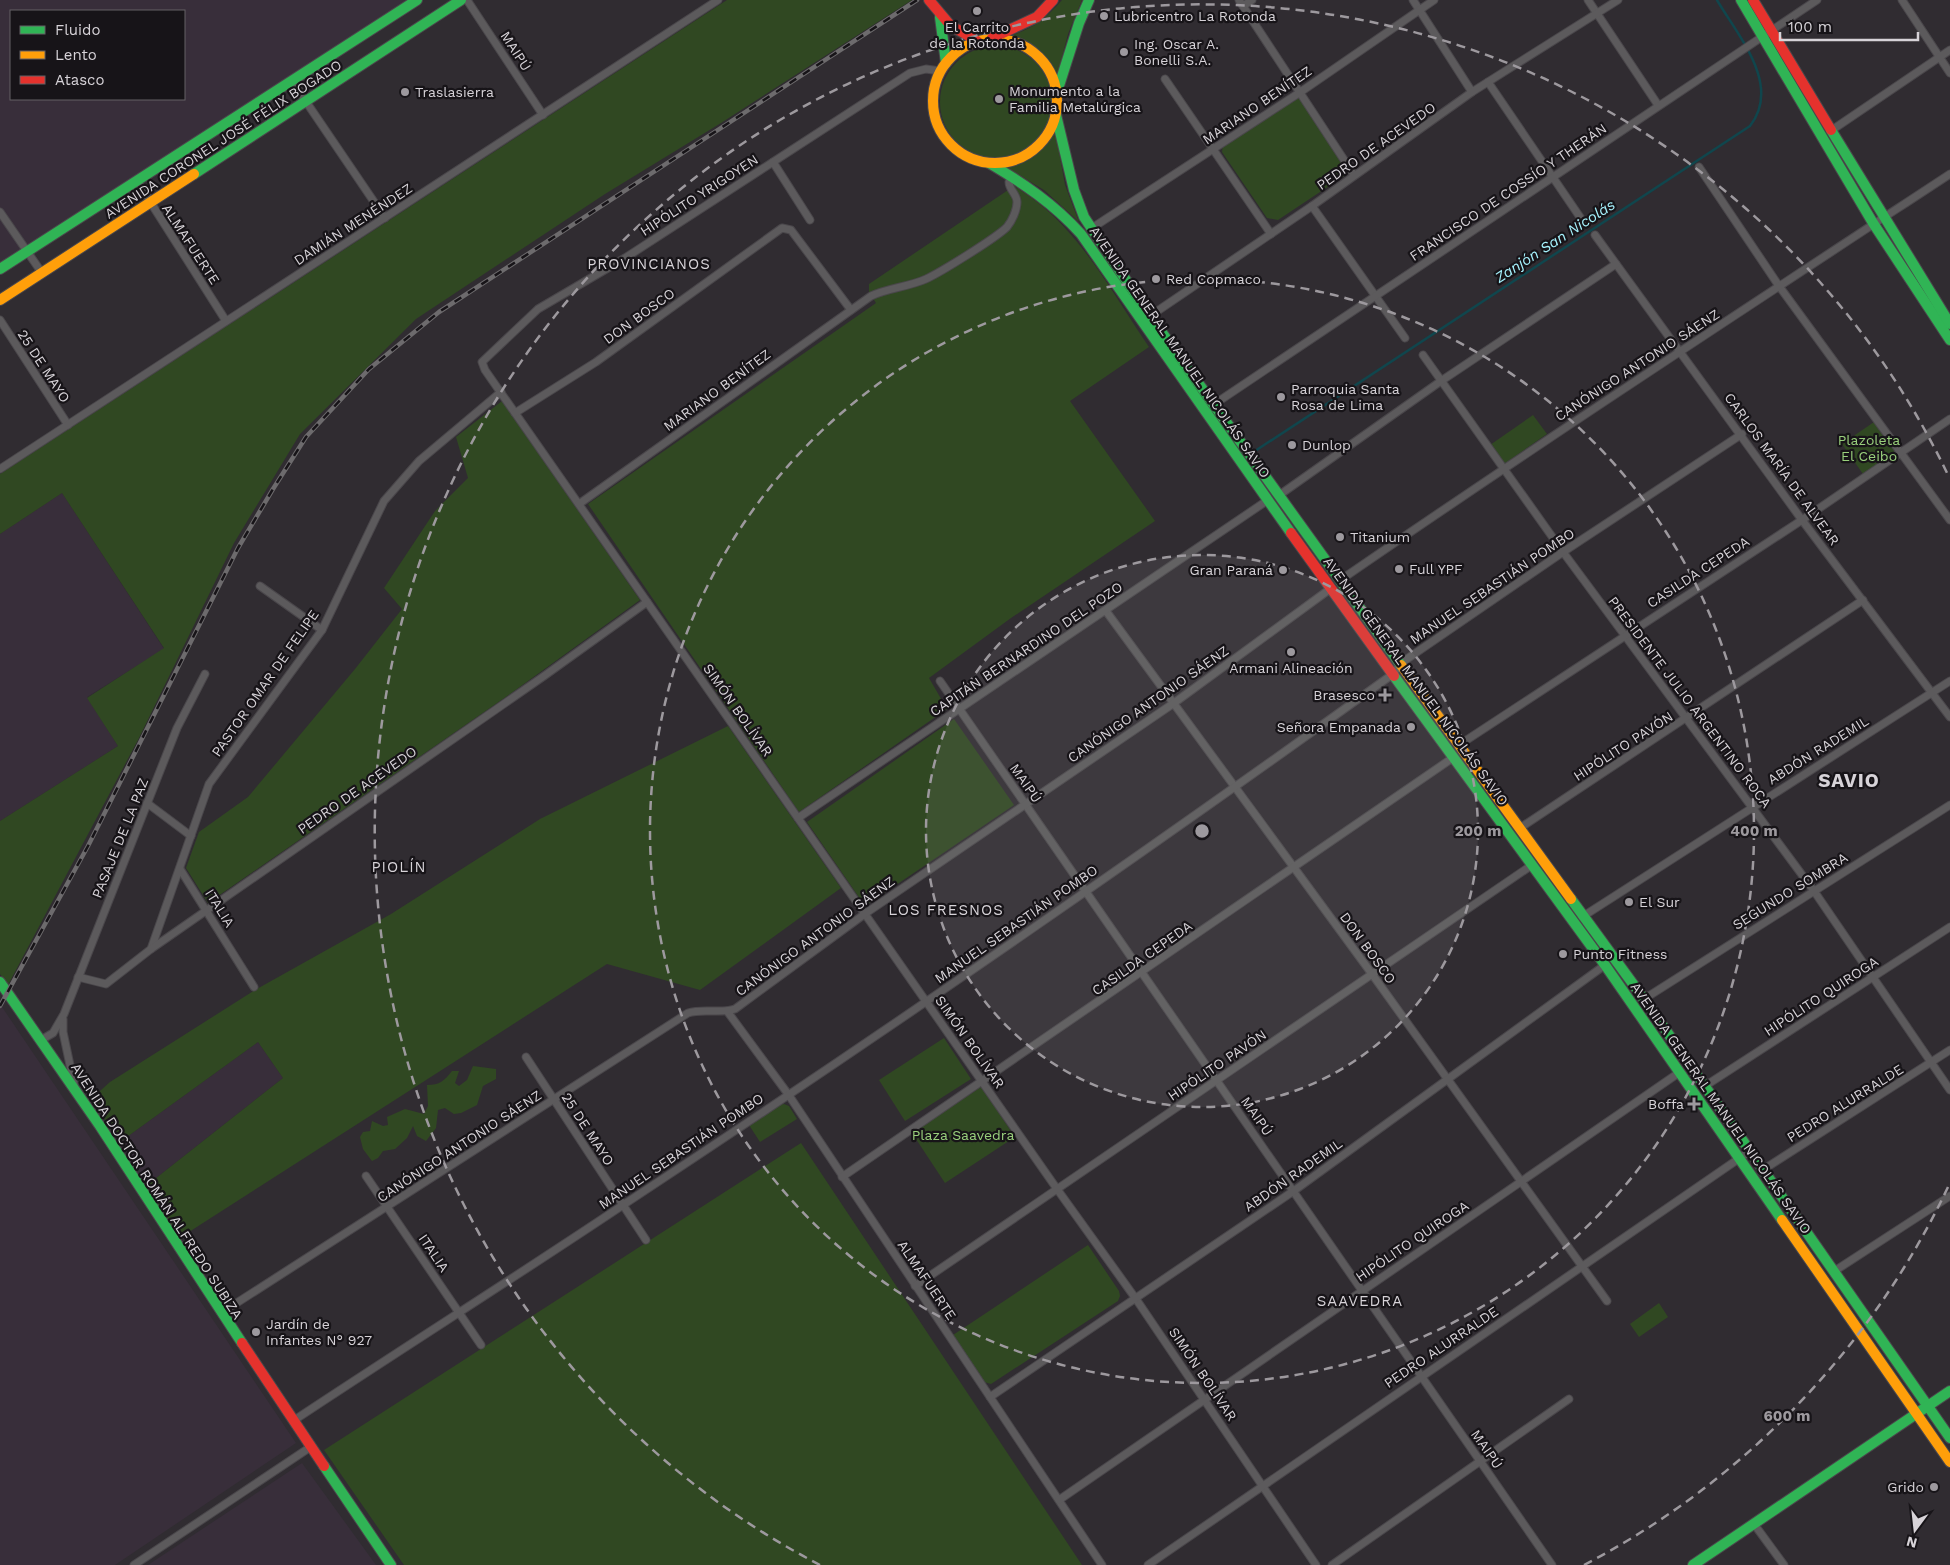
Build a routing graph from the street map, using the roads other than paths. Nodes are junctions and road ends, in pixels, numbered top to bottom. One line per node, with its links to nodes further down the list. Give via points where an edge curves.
1 (418, 0): 30 (main road, AVENIDA CORONEL JOSÉ FÉLIX BOGADO)
2 (461, 0): 35 (main road, AVENIDA CORONEL JOSÉ FÉLIX BOGADO)
3 (467, 0): 37 (street, MAIPÚ)
4 (718, 0): 37 (street, DAMIÁN MENÉNDEZ)
5 (929, 0): 20 (main road, AVENIDA GENERAL MANUEL NICOLÁS SAVIO)
6 (1053, 0): 23 (main road, via 1037,17)
7 (1088, 0): 34 (main road)
8 (1252, 0): 17 (street)
9 (1413, 0): 18 (street)
10 (1434, 0): 18 (street, MARIANO BENÍTEZ)
11 (1588, 0): 19 (street)
12 (1618, 0): 19 (street, PEDRO DE ACEVEDO)
13 (1741, 0): 22 (main road)
14 (1753, 0): 21 (main road)
15 (1817, 0): 21 (street, FRANCISCO DE COSSÍO Y THERÁN)
16 (1902, 0): 26 (street)
17 (1241, 3): 33 (street)
18 (1419, 10): 32 (street); 33 (street, MARIANO BENÍTEZ)
19 (1597, 14): 31 (street, PEDRO DE ACEVEDO); 36 (street)
20 (940, 17): 24 (main road, AVENIDA GENERAL MANUEL NICOLÁS SAVIO, via 954,30); 27 (main road, AVENIDA GENERAL MANUEL NICOLÁS SAVIO)
21 (1772, 31): 22 (street, FRANCISCO DE COSSÍO Y THERÁN); 39 (main road)
22 (1763, 37): 36 (street, FRANCISCO DE COSSÍO Y THERÁN); 56 (main road)
23 (989, 39): 24 (main road, AVENIDA GENERAL MANUEL NICOLÁS SAVIO); 34 (main road, AVENIDA GENERAL MANUEL NICOLÁS SAVIO, via 1008,40 1034,53 1052,75)
24 (977, 42): 27 (main road, AVENIDA GENERAL MANUEL NICOLÁS SAVIO, via 955,54)
25 (1950, 50): 26 (street)
26 (1939, 57): 28 (street); 39 (street)
27 (943, 67): 41 (street, HIPÓLITO YRIGOYEN, via 910,73); 42 (main road, AVENIDA GENERAL MANUEL NICOLÁS SAVIO, via 934,88 933,105 941,130 957,150 972,159)
28 (1950, 74)
29 (1165, 79): 40 (street)
30 (292, 80): 35 (street); 48 (main road, AVENIDA CORONEL JOSÉ FÉLIX BOGADO)
31 (1488, 82): 32 (street, PEDRO DE ACEVEDO); 47 (street)
32 (1472, 92): 45 (street, PEDRO DE ACEVEDO)
33 (1299, 93): 40 (street, MARIANO BENÍTEZ); 45 (street)
34 (1057, 94): 38 (main road, AVENIDA GENERAL MANUEL NICOLÁS SAVIO)
35 (306, 101): 49 (main road, AVENIDA CORONEL JOSÉ FÉLIX BOGADO); 52 (street)
36 (1658, 106): 47 (street, FRANCISCO DE COSSÍO Y THERÁN)
37 (543, 115): 52 (street, DAMIÁN MENÉNDEZ)
38 (1056, 115): 42 (main road, AVENIDA GENERAL MANUEL NICOLÁS SAVIO, via 1051,129 1031,152 1018,159); 57 (main road, AVENIDA GENERAL MANUEL NICOLÁS SAVIO, via 1074,190)
39 (1832, 130): 53 (main road)
40 (1213, 149): 57 (street, MARIANO BENÍTEZ); 58 (street)
41 (773, 162): 54 (street); 77 (street, HIPÓLITO YRIGOYEN, via 626,258 538,309)
42 (989, 163): 46 (main road, AVENIDA GENERAL MANUEL NICOLÁS SAVIO)
43 (1699, 167): 64 (street)
44 (1950, 174): 53 (street, CANÓNIGO ANTONIO SÁENZ)
45 (1354, 175): 50 (street, PEDRO DE ACEVEDO)
46 (1013, 177): 67 (street, MARIANO BENÍTEZ, via 1009,188 1016,195 1017,202 1005,229 926,279 871,296); 88 (main road, AVENIDA GENERAL MANUEL NICOLÁS SAVIO, via 1056,206 1081,234)
47 (1554, 177): 55 (street); 65 (street, FRANCISCO DE COSSÍO Y THERÁN)
48 (137, 180): 49 (street, ALMAFUERTE); 60 (main road, AVENIDA CORONEL JOSÉ FÉLIX BOGADO)
49 (150, 203): 63 (main road, AVENIDA CORONEL JOSÉ FÉLIX BOGADO); 71 (street, ALMAFUERTE)
50 (1312, 206): 58 (street, PEDRO DE ACEVEDO); 65 (street)
51 (0, 212): 60 (street)
52 (385, 218): 71 (street, DAMIÁN MENÉNDEZ)
53 (1883, 218): 56 (street, CANÓNIGO ANTONIO SÁENZ); 68 (main road)
54 (810, 220)
55 (1584, 222)
56 (1873, 223): 64 (street, CANÓNIGO ANTONIO SÁENZ); 74 (main road)
57 (1092, 228): 69 (main road, AVENIDA GENERAL MANUEL NICOLÁS SAVIO)
58 (1271, 234): 69 (street, PEDRO DE ACEVEDO)
59 (1595, 235): 61 (street, CARLOS MARÍA DE ALVEAR)
60 (26, 252): 62 (main road, AVENIDA CORONEL JOSÉ FÉLIX BOGADO); 63 (street)
61 (1616, 264): 75 (street, CARLOS MARÍA DE ALVEAR); 78 (street, CAPITÁN BERNARDINO DEL POZO)
62 (0, 269)
63 (42, 273): 66 (main road, AVENIDA CORONEL JOSÉ FÉLIX BOGADO)
64 (1779, 286): 75 (street, CANÓNIGO ANTONIO SÁENZ); 85 (street)
65 (1374, 296): 73 (street); 80 (street, FRANCISCO DE COSSÍO Y THERÁN)
66 (0, 300)
67 (851, 310): 81 (street, DON BOSCO, via 791,230 782,228 596,362); 89 (street, MARIANO BENÍTEZ)
68 (1947, 312): 72 (main road)
69 (1150, 316): 80 (main road, AVENIDA GENERAL MANUEL NICOLÁS SAVIO)
70 (0, 320): 83 (street, 25 DE MAYO)
71 (226, 321): 83 (street, DAMIÁN MENÉNDEZ)
72 (1950, 324)
73 (1405, 338)
74 (1950, 340)
75 (1681, 352): 84 (street, CARLOS MARÍA DE ALVEAR); 86 (street, CANÓNIGO ANTONIO SÁENZ)
76 (1423, 355): 78 (street, PRESIDENTE JULIO ARGENTINO ROCA)
77 (482, 362): 79 (street, SIMÓN BOLÍVAR)
78 (1441, 381): 86 (street, PRESIDENTE JULIO ARGENTINO ROCA); 88 (street, CAPITÁN BERNARDINO DEL POZO)
79 (501, 392): 81 (street, SIMÓN BOLÍVAR); 99 (street, PASTOR OMAR DE FELIPE, via 419,461 384,501)
80 (1213, 406): 88 (main road, AVENIDA GENERAL MANUEL NICOLÁS SAVIO)
81 (515, 413): 89 (street, SIMÓN BOLÍVAR)
82 (1950, 419): 85 (street, CASILDA CEPEDA)
83 (68, 424): 87 (street, DAMIÁN MENÉNDEZ)
84 (1742, 434): 90 (street, CARLOS MARÍA DE ALVEAR); 92 (street, MANUEL SEBASTIÁN POMBO)
85 (1901, 454): 90 (street, CASILDA CEPEDA); 91 (street)
86 (1502, 468): 92 (street, PRESIDENTE JULIO ARGENTINO ROCA); 93 (street, CANÓNIGO ANTONIO SÁENZ)
87 (0, 469)
88 (1273, 498): 93 (main road, AVENIDA GENERAL MANUEL NICOLÁS SAVIO); 95 (main road, AVENIDA GENERAL MANUEL NICOLÁS SAVIO); 98 (street, CAPITÁN BERNARDINO DEL POZO)
89 (578, 504): 97 (street, SIMÓN BOLÍVAR)
90 (1802, 520): 96 (street, CARLOS MARÍA DE ALVEAR); 100 (street, CASILDA CEPEDA)
91 (1950, 520)
92 (1563, 552): 100 (street, PRESIDENTE JULIO ARGENTINO ROCA); 101 (street, MANUEL SEBASTIÁN POMBO)
93 (1339, 580): 101 (main road, AVENIDA GENERAL MANUEL NICOLÁS SAVIO)
94 (260, 586): 99 (street)
95 (1330, 588): 103 (main road, AVENIDA GENERAL MANUEL NICOLÁS SAVIO); 107 (street, CANÓNIGO ANTONIO SÁENZ)
96 (1863, 600): 106 (street, CARLOS MARÍA DE ALVEAR); 110 (street, HIPÓLITO PAVÓN)
97 (647, 602): 118 (street, SIMÓN BOLÍVAR); 126 (street, PEDRO DE ACEVEDO)
98 (1106, 611): 107 (street, DON BOSCO); 108 (street, CAPITÁN BERNARDINO DEL POZO)
99 (322, 630): 120 (street, PASTOR OMAR DE FELIPE, via 214,776)
100 (1624, 635): 110 (street, PRESIDENTE JULIO ARGENTINO ROCA); 111 (street, CASILDA CEPEDA)
101 (1401, 663): 103 (street, MANUEL SEBASTIÁN POMBO); 111 (main road, AVENIDA GENERAL MANUEL NICOLÁS SAVIO)
102 (205, 674): 114 (street, PASAJE DE LA PAZ, via 177,728)
103 (1393, 674): 112 (main road, AVENIDA GENERAL MANUEL NICOLÁS SAVIO); 113 (street, MANUEL SEBASTIÁN POMBO)
104 (940, 681): 108 (street, MAIPÚ)
105 (1950, 681): 106 (street, ABDÓN RADEMIL)
106 (1933, 692): 109 (street, CARLOS MARÍA DE ALVEAR); 117 (street, ABDÓN RADEMIL)
107 (1174, 703): 113 (street, DON BOSCO); 115 (street, CANÓNIGO ANTONIO SÁENZ)
108 (960, 710): 115 (street, MAIPÚ); 118 (street, CAPITÁN BERNARDINO DEL POZO)
109 (1950, 717)
110 (1687, 719): 117 (street, PRESIDENTE JULIO ARGENTINO ROCA); 119 (street, HIPÓLITO PAVÓN)
111 (1459, 745): 119 (main road, AVENIDA GENERAL MANUEL NICOLÁS SAVIO)
112 (1454, 757): 121 (main road, AVENIDA GENERAL MANUEL NICOLÁS SAVIO); 122 (street, CASILDA CEPEDA)
113 (1236, 787): 122 (street, DON BOSCO); 124 (street, MANUEL SEBASTIÁN POMBO)
114 (147, 803): 120 (street); 136 (street, PASAJE DE LA PAZ)
115 (1024, 804): 124 (street, MAIPÚ); 127 (street, CANÓNIGO ANTONIO SÁENZ)
116 (1950, 805): 125 (street, SEGUNDO SOMBRA)
117 (1752, 806): 125 (street, PRESIDENTE JULIO ARGENTINO ROCA); 128 (street, ABDÓN RADEMIL)
118 (798, 818): 127 (street, SIMÓN BOLÍVAR)
119 (1520, 828): 128 (main road, AVENIDA GENERAL MANUEL NICOLÁS SAVIO)
120 (191, 836): 123 (street, PASTOR OMAR DE FELIPE)
121 (1532, 865): 129 (main road, AVENIDA GENERAL MANUEL NICOLÁS SAVIO); 134 (street, HIPÓLITO PAVÓN)
122 (1294, 868): 133 (street, CASILDA CEPEDA); 134 (street, DON BOSCO)
123 (180, 869): 126 (street, ITALIA); 131 (street, PASTOR OMAR DE FELIPE)
124 (1086, 890): 133 (street, MAIPÚ); 140 (street, MANUEL SEBASTIÁN POMBO)
125 (1814, 891): 135 (street, PRESIDENTE JULIO ARGENTINO ROCA); 139 (street, SEGUNDO SOMBRA)
126 (207, 910): 131 (street, PEDRO DE ACEVEDO); 138 (street, ITALIA)
127 (866, 914): 140 (street, SIMÓN BOLÍVAR); 141 (street, CANÓNIGO ANTONIO SÁENZ)
128 (1583, 916): 129 (street, ABDÓN RADEMIL); 139 (main road, AVENIDA GENERAL MANUEL NICOLÁS SAVIO)
129 (1574, 923): 132 (main road, AVENIDA GENERAL MANUEL NICOLÁS SAVIO)
130 (1950, 926): 135 (street, HIPÓLITO QUIROGA)
131 (151, 949): 136 (street, PEDRO DE ACEVEDO, via 106,984)
132 (1605, 965): 147 (main road, AVENIDA GENERAL MANUEL NICOLÁS SAVIO); 149 (street, ABDÓN RADEMIL)
133 (1143, 973): 148 (street, MAIPÚ); 150 (street, CASILDA CEPEDA)
134 (1372, 974): 148 (street, HIPÓLITO PAVÓN); 149 (street, DON BOSCO)
135 (1874, 976): 146 (street, PRESIDENTE JULIO ARGENTINO ROCA); 151 (street, HIPÓLITO QUIROGA)
136 (78, 977): 142 (street, PASAJE DE LA PAZ)
137 (0, 982): 143 (main road, AVENIDA DOCTOR ROMÁN ALFREDO SUBIZA)
138 (254, 987)
139 (1644, 999): 151 (main road, AVENIDA GENERAL MANUEL NICOLÁS SAVIO)
140 (926, 1002): 150 (street, SIMÓN BOLÍVAR); 154 (street, MANUEL SEBASTIÁN POMBO)
141 (728, 1011): 154 (street, ALMAFUERTE); 155 (street, CANÓNIGO ANTONIO SÁENZ, via 697,1010 688,1013)
142 (64, 1014): 143 (street, PASAJE DE LA PAZ, via 53,1033); 152 (street, PASAJE DE LA PAZ, via 63,1032)
143 (41, 1040): 152 (main road, AVENIDA DOCTOR ROMÁN ALFREDO SUBIZA)
144 (1950, 1050): 146 (street, PEDRO ALURRALDE)
145 (526, 1057): 155 (street, 25 DE MAYO)
146 (1931, 1063): 153 (street, PRESIDENTE JULIO ARGENTINO ROCA); 158 (street, PEDRO ALURRALDE)
147 (1680, 1072): 157 (main road, AVENIDA GENERAL MANUEL NICOLÁS SAVIO); 162 (street, HIPÓLITO QUIROGA)
148 (1217, 1080): 163 (street, HIPÓLITO PAVÓN); 164 (street, MAIPÚ)
149 (1448, 1080): 162 (street, DON BOSCO); 164 (street, ABDÓN RADEMIL)
150 (983, 1082): 161 (street, CASILDA CEPEDA); 163 (street, SIMÓN BOLÍVAR)
151 (1705, 1086): 156 (main road, AVENIDA GENERAL MANUEL NICOLÁS SAVIO)
152 (75, 1089): 176 (main road, AVENIDA DOCTOR ROMÁN ALFREDO SUBIZA)
153 (1950, 1090)
154 (788, 1094): 161 (street, ALMAFUERTE); 166 (street, MANUEL SEBASTIÁN POMBO)
155 (553, 1099): 166 (street, 25 DE MAYO); 167 (street, CANÓNIGO ANTONIO SÁENZ)
156 (1750, 1151): 157 (street, PEDRO ALURRALDE); 158 (main road, AVENIDA GENERAL MANUEL NICOLÁS SAVIO)
157 (1740, 1158): 160 (main road, AVENIDA GENERAL MANUEL NICOLÁS SAVIO); 169 (street, PEDRO ALURRALDE)
158 (1763, 1170): 160 (street, PEDRO ALURRALDE); 170 (main road, AVENIDA GENERAL MANUEL NICOLÁS SAVIO)
159 (366, 1176): 167 (street, ITALIA)
160 (1752, 1176): 184 (main road, AVENIDA GENERAL MANUEL NICOLÁS SAVIO)
161 (842, 1177): 171 (street, ALMAFUERTE)
162 (1522, 1183): 169 (street, DON BOSCO); 172 (street, HIPÓLITO QUIROGA)
163 (1057, 1189): 171 (street, HIPÓLITO PAVÓN); 173 (street, SIMÓN BOLÍVAR)
164 (1294, 1190): 172 (street, MAIPÚ); 173 (street, ABDÓN RADEMIL)
165 (1950, 1196): 170 (street)
166 (623, 1206): 168 (street, 25 DE MAYO); 175 (street, MANUEL SEBASTIÁN POMBO)
167 (388, 1208): 175 (street, ITALIA); 176 (street, CANÓNIGO ANTONIO SÁENZ)
168 (646, 1240)
169 (1582, 1267): 174 (street, DON BOSCO); 178 (street, PEDRO ALURRALDE)
170 (1833, 1272): 183 (main road, AVENIDA GENERAL MANUEL NICOLÁS SAVIO)
171 (915, 1286): 180 (street, ALMAFUERTE)
172 (1362, 1290): 178 (street, MAIPÚ); 181 (street, HIPÓLITO QUIROGA)
173 (1136, 1299): 180 (street, ABDÓN RADEMIL); 181 (street, SIMÓN BOLÍVAR)
174 (1607, 1301)
175 (458, 1312): 177 (street, ITALIA); 185 (street, MANUEL SEBASTIÁN POMBO)
176 (221, 1313): 185 (main road, AVENIDA DOCTOR ROMÁN ALFREDO SUBIZA)
177 (481, 1345)
178 (1421, 1375): 188 (street, MAIPÚ); 190 (street, PEDRO ALURRALDE)
179 (1950, 1391): 183 (main road)
180 (990, 1397): 191 (street, ALMAFUERTE)
181 (1205, 1398): 190 (street, SIMÓN BOLÍVAR); 191 (street, HIPÓLITO QUIROGA)
182 (1569, 1399): 188 (street)
183 (1928, 1406): 184 (main road); 186 (main road, AVENIDA GENERAL MANUEL NICOLÁS SAVIO)
184 (1916, 1414): 189 (main road, AVENIDA GENERAL MANUEL NICOLÁS SAVIO); 192 (main road)
185 (293, 1421): 187 (main road, AVENIDA DOCTOR ROMÁN ALFREDO SUBIZA)
186 (1950, 1438)
187 (309, 1448): 193 (street); 194 (main road, AVENIDA DOCTOR ROMÁN ALFREDO SUBIZA)
188 (1481, 1461): 198 (street); 199 (street, MAIPÚ)
189 (1950, 1462)
190 (1262, 1487): 196 (street, PEDRO ALURRALDE); 197 (street, SIMÓN BOLÍVAR)
191 (1058, 1500): 195 (street, ALMAFUERTE)
192 (1754, 1524): 200 (main road); 201 (street)
193 (134, 1565)
194 (391, 1565)
195 (1102, 1565)
196 (1148, 1565)
197 (1316, 1565)
198 (1332, 1565)
199 (1552, 1565)
200 (1693, 1565)
201 (1784, 1565)

